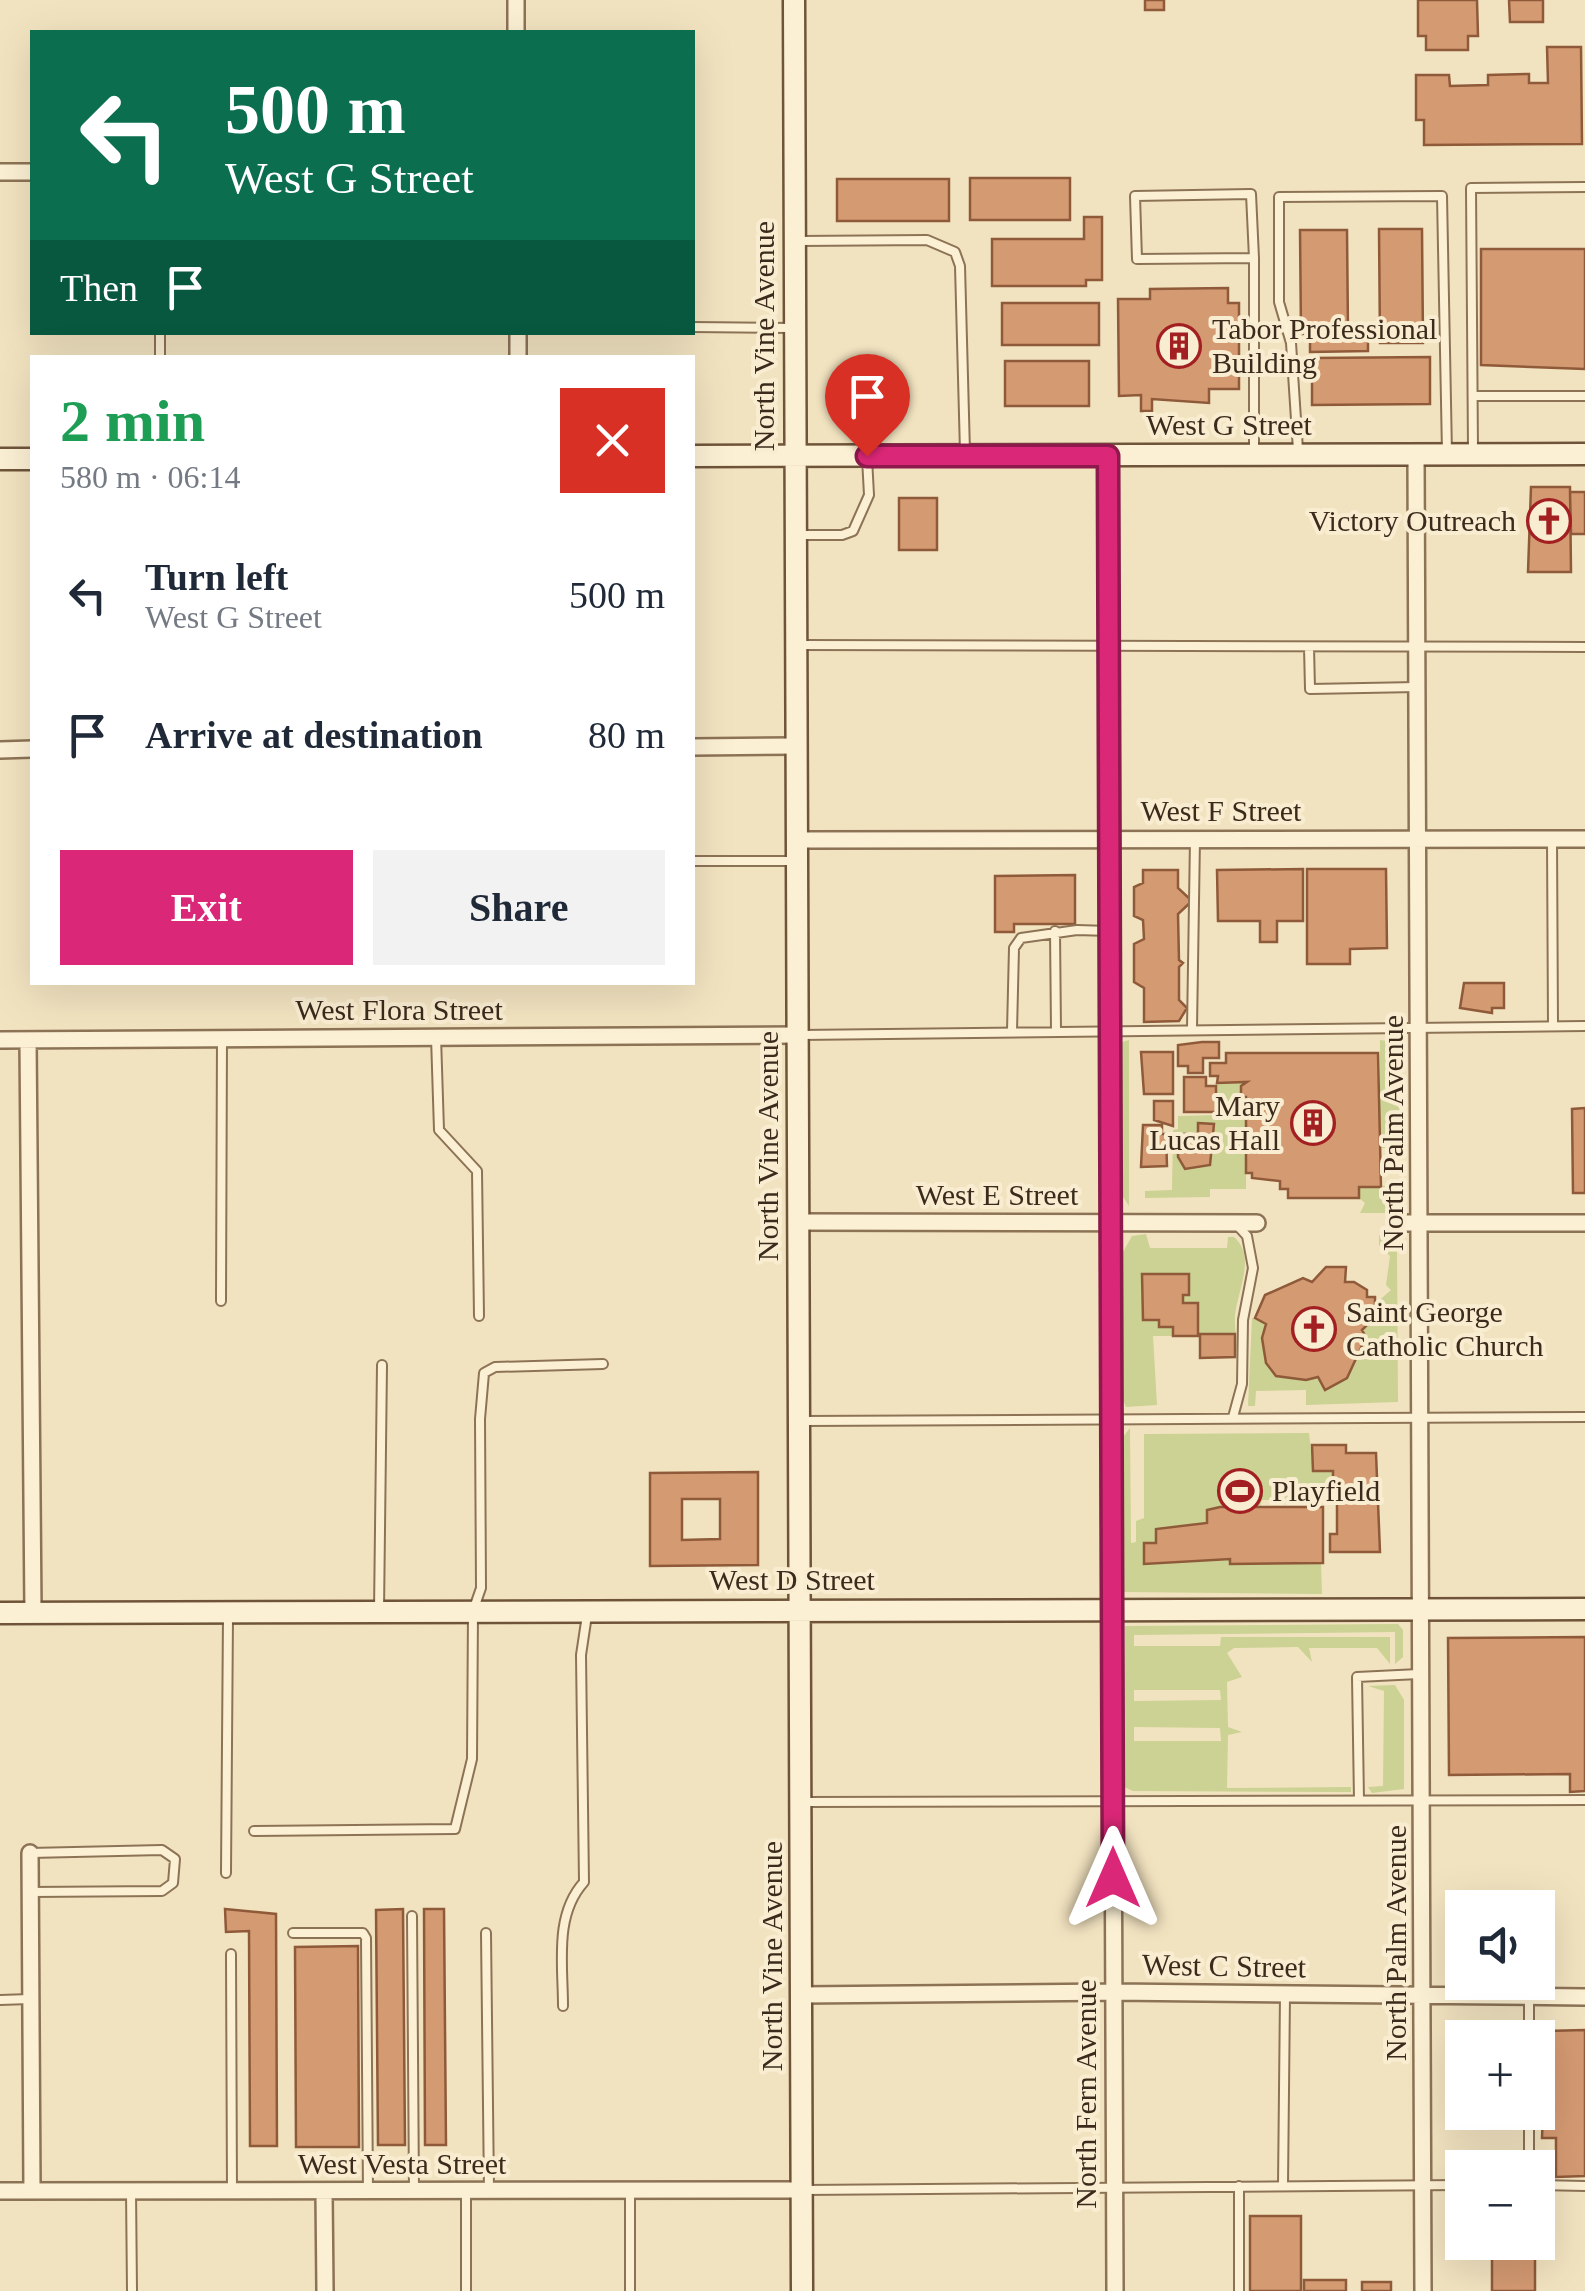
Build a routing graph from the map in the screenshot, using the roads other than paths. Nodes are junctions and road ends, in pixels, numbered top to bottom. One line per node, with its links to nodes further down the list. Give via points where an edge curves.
1 (516, 0): 3 (street)
2 (794, 0): 7 (street, North Vine Avenue)
3 (516, 30)
4 (0, 172): 5 (street)
5 (30, 172)
6 (1585, 187): 11 (lane, via 1472,188)
7 (794, 241): 10 (street, North Vine Avenue); 22 (lane, via 927,240 955,252)
8 (1254, 258): 8 (lane, via 1136,259 1135,196 1251,194); 18 (lane)
9 (695, 327): 10 (lane)
10 (794, 328): 17 (street, North Vine Avenue)
11 (1473, 396): 12 (lane); 15 (lane)
12 (1585, 396)
13 (1416, 454): 14 (street, West G Street); 19 (street, West G Street); 30 (street, North Palm Avenue)
14 (1448, 454): 15 (street, West G Street); 19 (lane, via 1442,196 1279,196 1279,302 1291,343)
15 (1473, 454): 16 (street, West G Street)
16 (1585, 454)
17 (794, 455): 20 (street, West G Street); 21 (street, West G Street); 26 (street, North Vine Avenue)
18 (1254, 455): 19 (street, West G Street); 23 (street, West G Street)
19 (1298, 455)
20 (695, 456)
21 (867, 456): 22 (street, West G Street); 26 (lane, via 868,496 853,531)
22 (966, 456): 23 (street, West G Street)
23 (1108, 456): 31 (street, North Fern Avenue)
24 (0, 459): 25 (street)
25 (30, 459)
26 (795, 534): 27 (street, North Vine Avenue)
27 (796, 646): 31 (lane); 33 (street, North Vine Avenue)
28 (1585, 646): 30 (lane)
29 (1309, 647): 30 (lane); 31 (lane); 32 (lane, via 1310,689)
30 (1417, 647): 32 (street, North Palm Avenue)
31 (1108, 648): 37 (street, North Fern Avenue)
32 (1417, 687): 41 (street, North Palm Avenue)
33 (797, 746): 34 (street); 42 (street, North Vine Avenue)
34 (695, 747)
35 (0, 750): 36 (street)
36 (30, 750)
37 (1109, 838): 39 (street, West F Street); 42 (street, West F Street); 44 (street, North Fern Avenue)
38 (1585, 838): 40 (street, West F Street)
39 (1195, 839): 41 (street, West F Street); 50 (lane)
40 (1552, 839): 41 (street, West F Street); 47 (lane)
41 (1418, 840): 46 (street, North Palm Avenue)
42 (798, 850): 43 (lane); 53 (street, North Vine Avenue)
43 (695, 861)
44 (1109, 930): 45 (lane); 49 (street, North Fern Avenue)
45 (1054, 932): 51 (lane); 52 (lane, via 1021,938 1014,948)
46 (1420, 1026): 47 (lane); 50 (lane); 63 (street, North Palm Avenue)
47 (1554, 1026): 48 (lane)
48 (1585, 1026)
49 (1110, 1028): 50 (lane); 51 (lane); 59 (street, North Fern Avenue)
50 (1192, 1028)
51 (1056, 1030): 52 (lane)
52 (1012, 1031): 53 (lane)
53 (798, 1035): 54 (street, West Flora Street); 58 (street, North Vine Avenue)
54 (436, 1037): 55 (street, West Flora Street); 66 (lane, via 439,1130 477,1172)
55 (222, 1038): 57 (street, West Flora Street); 65 (lane)
56 (0, 1040): 57 (street, West Flora Street)
57 (28, 1040): 82 (street)
58 (798, 1222): 59 (street, West E Street); 73 (street, North Vine Avenue)
59 (1111, 1222): 60 (street, West E Street); 69 (street, North Fern Avenue)
60 (1236, 1223): 61 (street, West E Street); 71 (lane, via 1253,1268)
61 (1257, 1223)
62 (1402, 1223): 63 (street)
63 (1421, 1223): 64 (street); 72 (street, North Palm Avenue)
64 (1585, 1223)
65 (221, 1300)
66 (479, 1316)
67 (603, 1364): 80 (lane, via 495,1367 484,1373 481,1588)
68 (382, 1365): 79 (lane)
69 (1111, 1417): 71 (lane); 73 (lane); 78 (street, North Fern Avenue)
70 (1585, 1417): 72 (lane)
71 (1234, 1418): 72 (lane)
72 (1422, 1418): 74 (street, North Palm Avenue)
73 (799, 1421): 77 (street, North Vine Avenue)
74 (1423, 1609): 75 (street, West D Street); 78 (street, West D Street); 84 (street, North Palm Avenue)
75 (1585, 1609)
76 (588, 1610): 77 (street, West D Street); 80 (street, West D Street); 107 (lane, via 581,1654 584,1882 570,1898 562,1932)
77 (800, 1610): 78 (street, West D Street); 88 (street, North Vine Avenue)
78 (1112, 1610): 89 (street, North Fern Avenue)
79 (379, 1611): 80 (street, West D Street); 83 (street, West D Street)
80 (473, 1611): 90 (lane, via 472,1758 455,1829)
81 (0, 1612): 82 (street, West D Street)
82 (33, 1612): 83 (street, West D Street)
83 (228, 1612): 92 (lane)
84 (1423, 1674): 85 (lane, via 1358,1678); 86 (street, North Palm Avenue)
85 (1359, 1800): 86 (lane); 89 (lane)
86 (1424, 1800): 87 (lane); 103 (street, North Palm Avenue)
87 (1585, 1800)
88 (801, 1802): 89 (lane); 99 (street, North Vine Avenue)
89 (1113, 1802): 98 (street, North Fern Avenue)
90 (254, 1831)
91 (30, 1853): 93 (street); 93 (lane, via 162,1850 175,1859 174,1882 162,1891)
92 (226, 1873)
93 (30, 1892): 106 (street)
94 (412, 1916): 123 (lane)
95 (293, 1933): 122 (lane, via 366,1938)
96 (486, 1933): 125 (lane)
97 (231, 1954): 120 (lane)
98 (1114, 1992): 99 (street, West C Street); 100 (street, West C Street); 110 (street, North Fern Avenue)
99 (802, 1995): 116 (street, North Vine Avenue)
100 (1285, 1995): 103 (street, West C Street); 112 (lane)
101 (1555, 1996): 102 (street, West C Street)
102 (1585, 1996)
103 (1424, 1997): 104 (street, West C Street); 108 (street, North Palm Avenue)
104 (1445, 1997)
105 (0, 2000): 106 (lane)
106 (31, 2000): 115 (street)
107 (563, 2006)
108 (1425, 2185): 109 (lane); 112 (lane); 133 (street, North Palm Avenue)
109 (1445, 2185)
110 (1114, 2186): 111 (lane); 116 (lane); 131 (street, North Fern Avenue)
111 (1240, 2186): 112 (lane); 132 (lane)
112 (1283, 2186)
113 (1555, 2186): 114 (lane)
114 (1585, 2186)
115 (32, 2190): 117 (street, West Vesta Street); 118 (street, West Vesta Street)
116 (804, 2190): 119 (street, West Vesta Street); 130 (street, North Vine Avenue)
117 (0, 2191)
118 (132, 2191): 120 (street, West Vesta Street); 126 (lane)
119 (630, 2191): 125 (street, West Vesta Street); 129 (lane)
120 (232, 2192): 121 (street, West Vesta Street)
121 (324, 2192): 122 (street, West Vesta Street); 127 (street)
122 (368, 2192): 123 (street, West Vesta Street)
123 (414, 2192): 124 (street, West Vesta Street)
124 (466, 2192): 125 (street, West Vesta Street); 128 (lane)
125 (489, 2192)
126 (132, 2291)
127 (325, 2291)
128 (466, 2291)
129 (630, 2291)
130 (802, 2291)
131 (1114, 2291)
132 (1239, 2291)
133 (1423, 2291)

